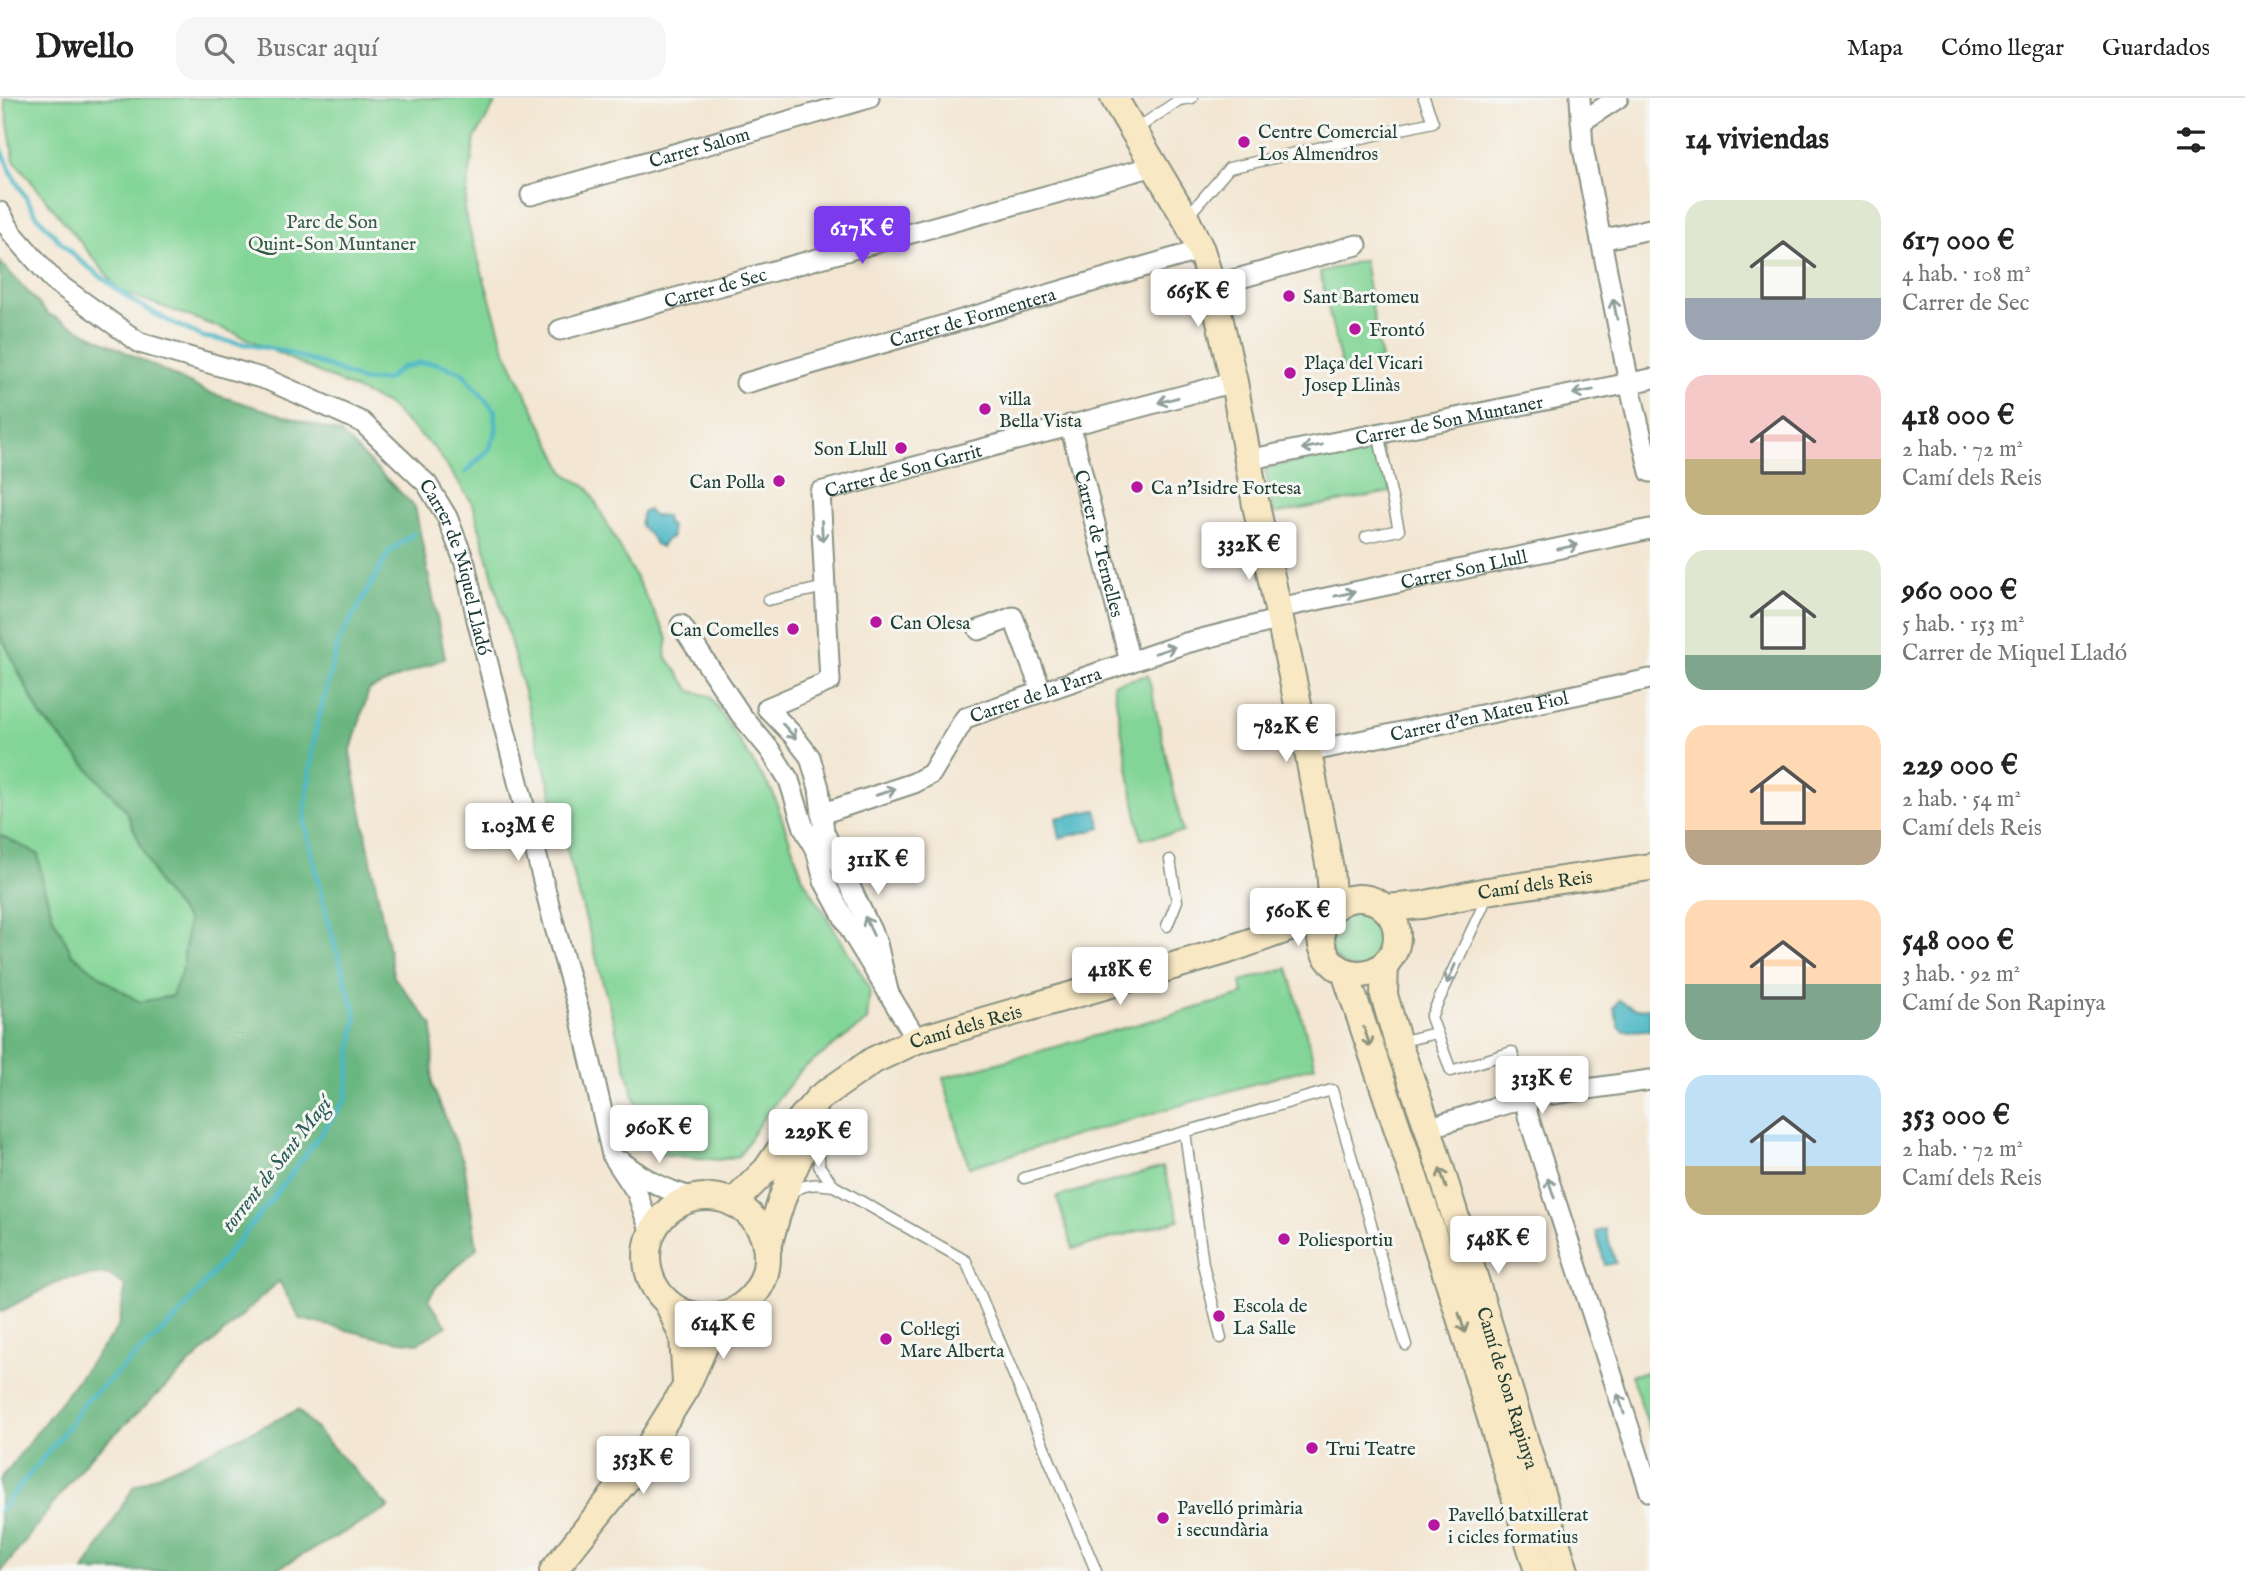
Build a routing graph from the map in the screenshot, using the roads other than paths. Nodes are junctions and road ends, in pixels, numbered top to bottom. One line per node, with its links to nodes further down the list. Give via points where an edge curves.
1 (869, 98): 10 (street, Carrer Salom)
2 (1114, 98): 8 (street)
3 (1192, 98): 8 (lane, via 1179,100)
4 (1424, 98): 12 (lane, via 1433,122 1229,168)
5 (1580, 98): 7 (street)
6 (1618, 98): 7 (street)
7 (1580, 122): 14 (street)
8 (1132, 131): 9 (street)
9 (1154, 166): 12 (street); 18 (street, Carrer de Sec)
10 (531, 195)
11 (0, 212): 62 (street, Carrer de Miquel Lladó, via 54,281 140,343 268,380 362,422 426,484 447,517 465,563)
12 (1186, 219): 16 (street)
13 (1650, 229): 14 (street)
14 (1601, 240): 22 (street, one-way to 14)
15 (1357, 245): 17 (street)
16 (1201, 250): 17 (street); 21 (street, Carrer de Formentera)
17 (1212, 286): 20 (street)
18 (560, 330)
19 (1650, 379): 22 (street, Carrer de Son Muntaner)
20 (1234, 382): 23 (street, Carrer de Son Garrit, one-way to 23); 25 (street)
21 (746, 383)
22 (1629, 383): 24 (street, Carrer de Son Muntaner, one-way to 24); 26 (street)
23 (1070, 425): 29 (street, Carrer de Son Garrit, one-way to 29, via 820,492); 34 (street, Carrer de Ternelles)
24 (1378, 433): 25 (street, Carrer de Son Muntaner, one-way to 25); 28 (lane, via 1399,530)
25 (1247, 460): 31 (street)
26 (1650, 472)
27 (1650, 529): 31 (street, Carrer Son Llull, one-way to 27)
28 (1366, 537)
29 (825, 587): 30 (lane); 38 (street, Carrer de Son Garrit, one-way to 38, via 830,681 767,708 810,757)
30 (768, 600)
31 (1280, 613): 34 (street, Carrer de la Parra, one-way to 31); 37 (street)
32 (681, 625): 52 (street, via 789,780 824,881)
33 (979, 630): 36 (street, via 1013,617)
34 (1130, 662): 36 (street, Carrer de la Parra)
35 (1650, 679): 37 (street, Carrer d'en Mateu Fiol)
36 (1042, 692): 38 (street, Carrer de la Parra, one-way to 36, via 931,774 965,718)
37 (1308, 752): 41 (street)
38 (821, 814): 52 (street, one-way to 38, via 877,943 824,832)
39 (1170, 860): 46 (lane, via 1177,901)
40 (1650, 867): 42 (street, Camí dels Reis)
41 (1329, 870): 43 (street); 45 (street)
42 (1487, 891): 44 (street, Camí dels Reis); 53 (lane, one-way to 53, via 1431,1017)
43 (1373, 903): 44 (street, Camí dels Reis); 45 (street, via 1342,902); 48 (street, via 1391,916)
44 (1422, 905): 48 (street)
45 (1330, 911): 47 (street, Camí dels Reis); 49 (street, via 1322,925)
46 (1167, 926)
47 (1292, 929): 49 (street); 54 (street, Camí dels Reis)
48 (1397, 934): 50 (street)
49 (1323, 951): 51 (street)
50 (1385, 964): 51 (street, via 1366,974); 55 (street, Camí de Son Rapinya, via 1384,995)
51 (1345, 972): 78 (street, Camí de Son Rapinya, one-way to 78, via 1450,1284)
52 (888, 991): 54 (street)
53 (1436, 1032): 55 (lane); 58 (lane, via 1451,1071 1512,1052)
54 (918, 1040): 56 (street, Camí dels Reis)
55 (1398, 1043): 60 (street, Camí de Son Rapinya)
56 (847, 1077): 59 (street, Camí dels Reis); 66 (street, Camí dels Reis, via 800,1120 767,1169)
57 (1650, 1080): 58 (street)
58 (1525, 1098): 60 (street); 75 (street, one-way to 58)
59 (824, 1109): 64 (lane, via 819,1166); 67 (street, Camí dels Reis, via 795,1161)
60 (1428, 1128): 79 (street, Camí de Son Rapinya, one-way to 60)
61 (1185, 1132): 63 (lane); 72 (lane, via 1203,1264); 73 (lane, via 1332,1090)
62 (612, 1155): 65 (street, via 649,1182); 68 (street, Carrer de Miquel Lladó, via 636,1193)
63 (1024, 1178)
64 (834, 1186): 67 (lane, via 812,1183); 77 (lane, via 966,1261)
65 (695, 1198): 66 (street, via 715,1197); 68 (street, via 677,1205)
66 (733, 1203): 69 (street, via 762,1231)
67 (779, 1204): 69 (street, Camí dels Reis)
68 (651, 1233): 70 (street, via 648,1271)
69 (767, 1251): 71 (street, via 766,1272 757,1291 742,1306)
70 (668, 1303): 71 (street, via 684,1313); 74 (street, via 683,1337)
71 (723, 1315): 74 (street)
72 (1221, 1338)
73 (1406, 1345)
74 (686, 1387): 76 (street, via 636,1467)
75 (1650, 1492)
76 (553, 1571)
77 (1096, 1571)
78 (1538, 1571)
79 (1565, 1571)

